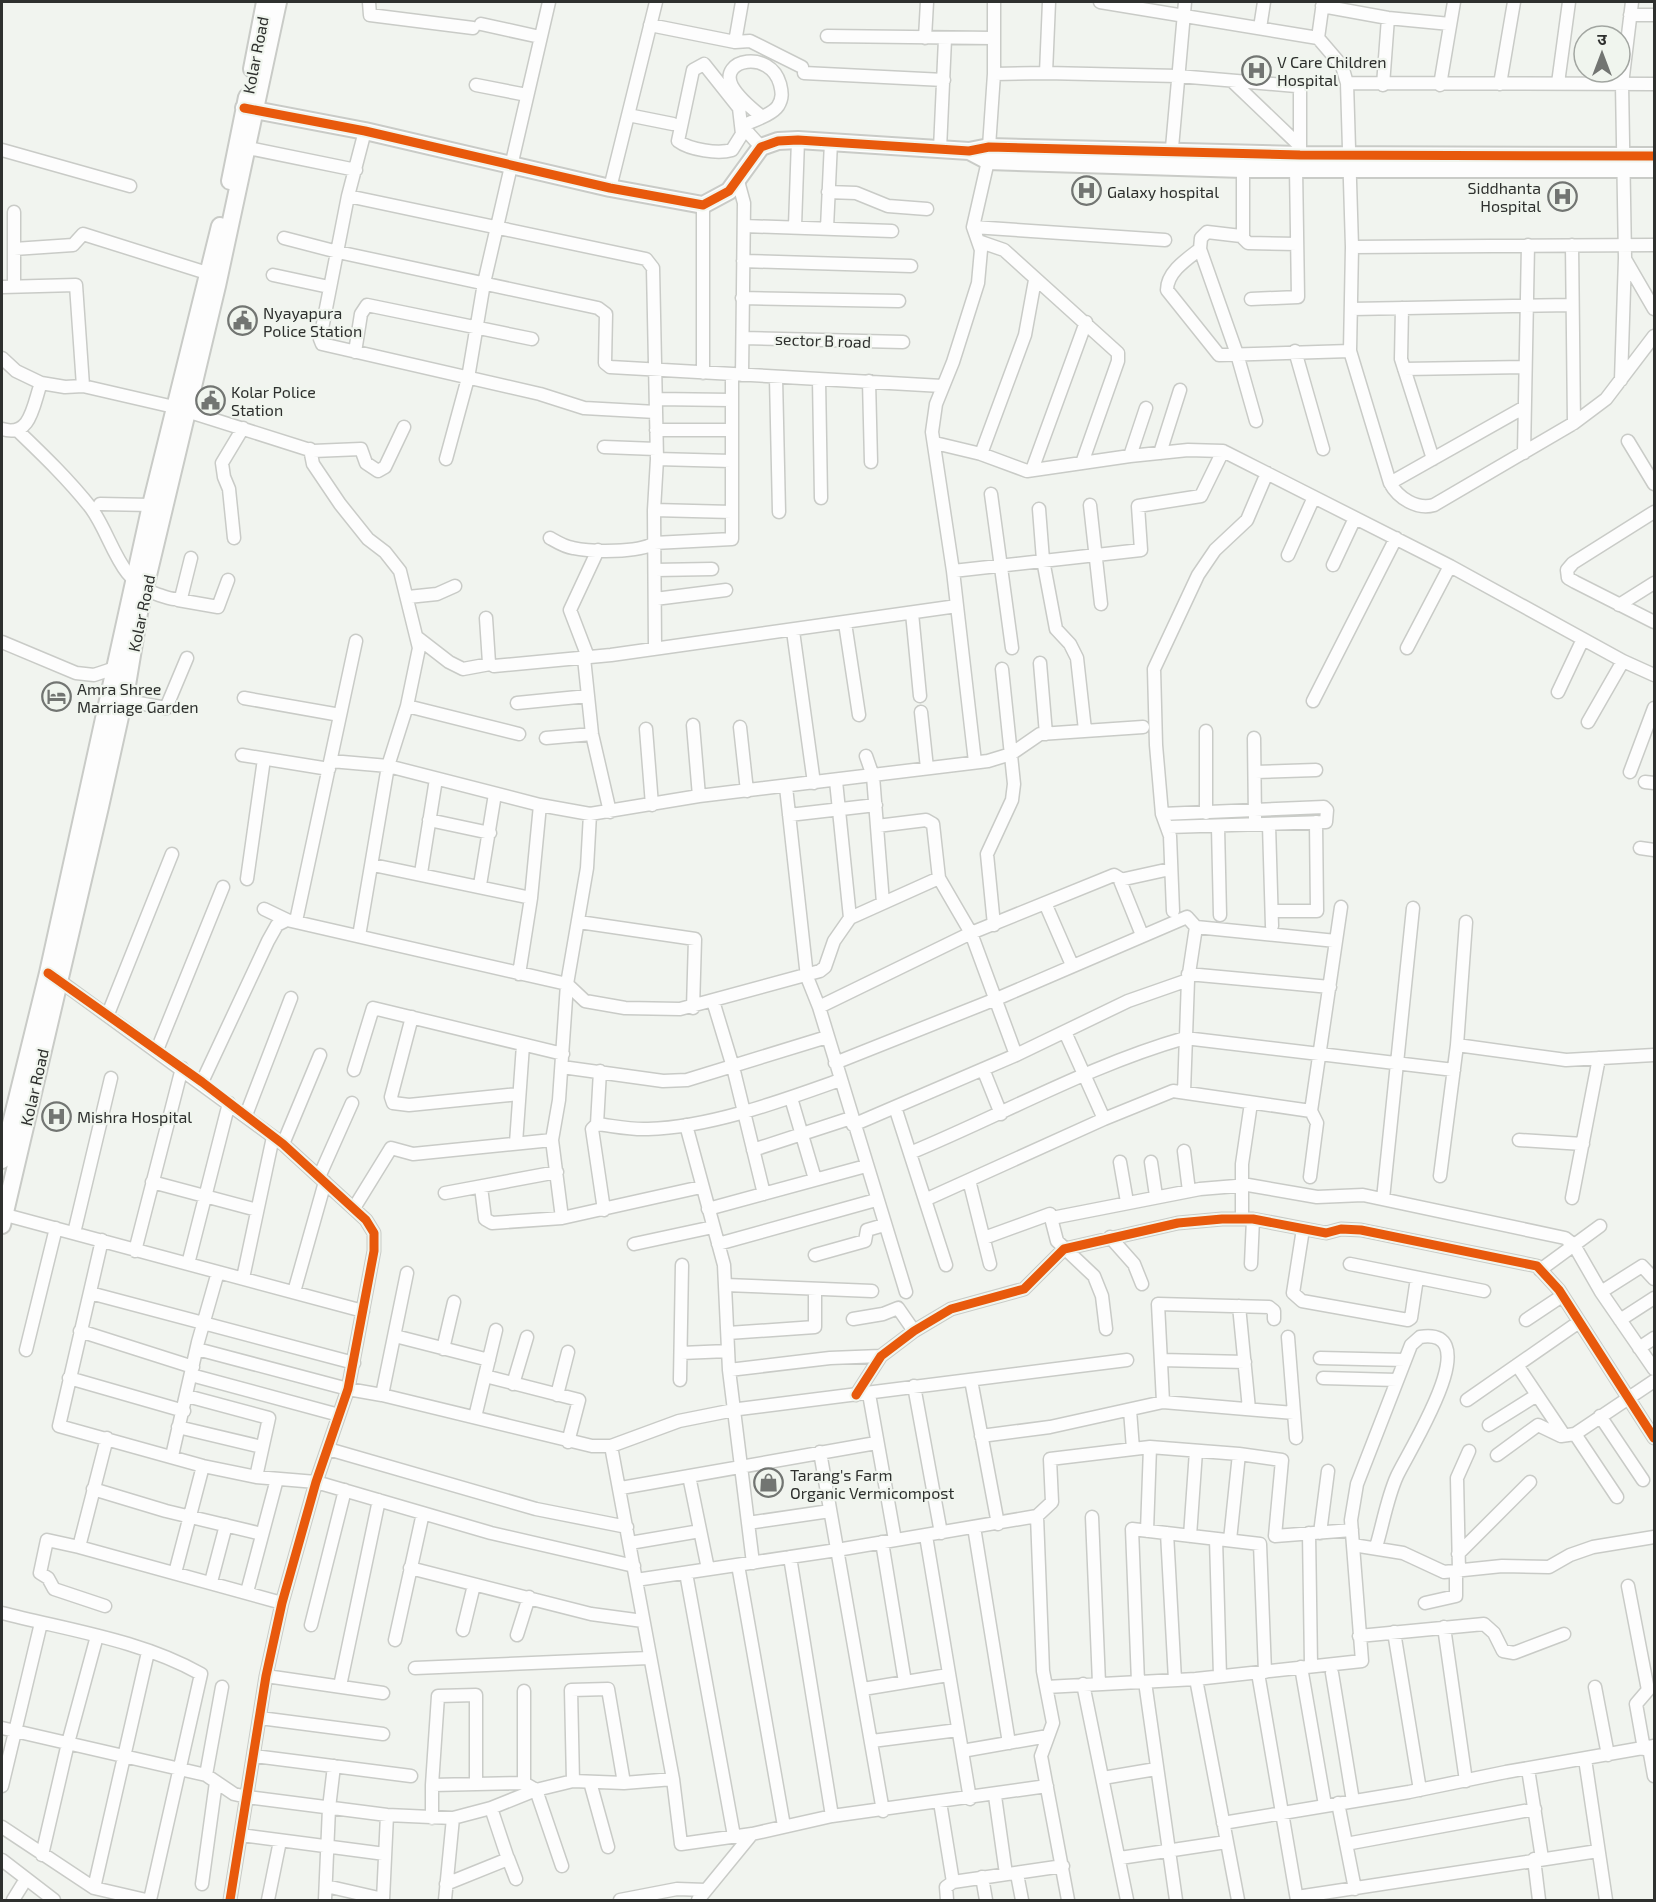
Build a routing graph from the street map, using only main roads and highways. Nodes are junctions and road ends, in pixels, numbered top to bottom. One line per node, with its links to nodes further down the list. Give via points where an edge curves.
1 (265, 2): 3 (main road, Kolar Road)
2 (278, 2): 3 (main road, Kolar Road)
3 (250, 109): 6 (main road, via 703,205 729,191 761,147 778,141 989,154); 9 (main road, Kolar Road, via 248,148); 9 (main road, Kolar Road, via 207,273)
4 (1299, 156): 6 (main road); 6 (main road, via 1243,169); 7 (main road, via 1349,161)
5 (1654, 156): 7 (main road)
6 (1171, 159)
7 (1624, 163): 8 (main road)
8 (1654, 169)
9 (207, 299): 10 (main road, Kolar Road)
10 (180, 409): 11 (main road, Kolar Road); 11 (main road, Kolar Road, via 151,505)
11 (140, 586): 12 (main road, Kolar Road)
12 (54, 976): 13 (main road, Kolar Road); 14 (main road, Kolar Road)
13 (2, 1155)
14 (2, 1218)

